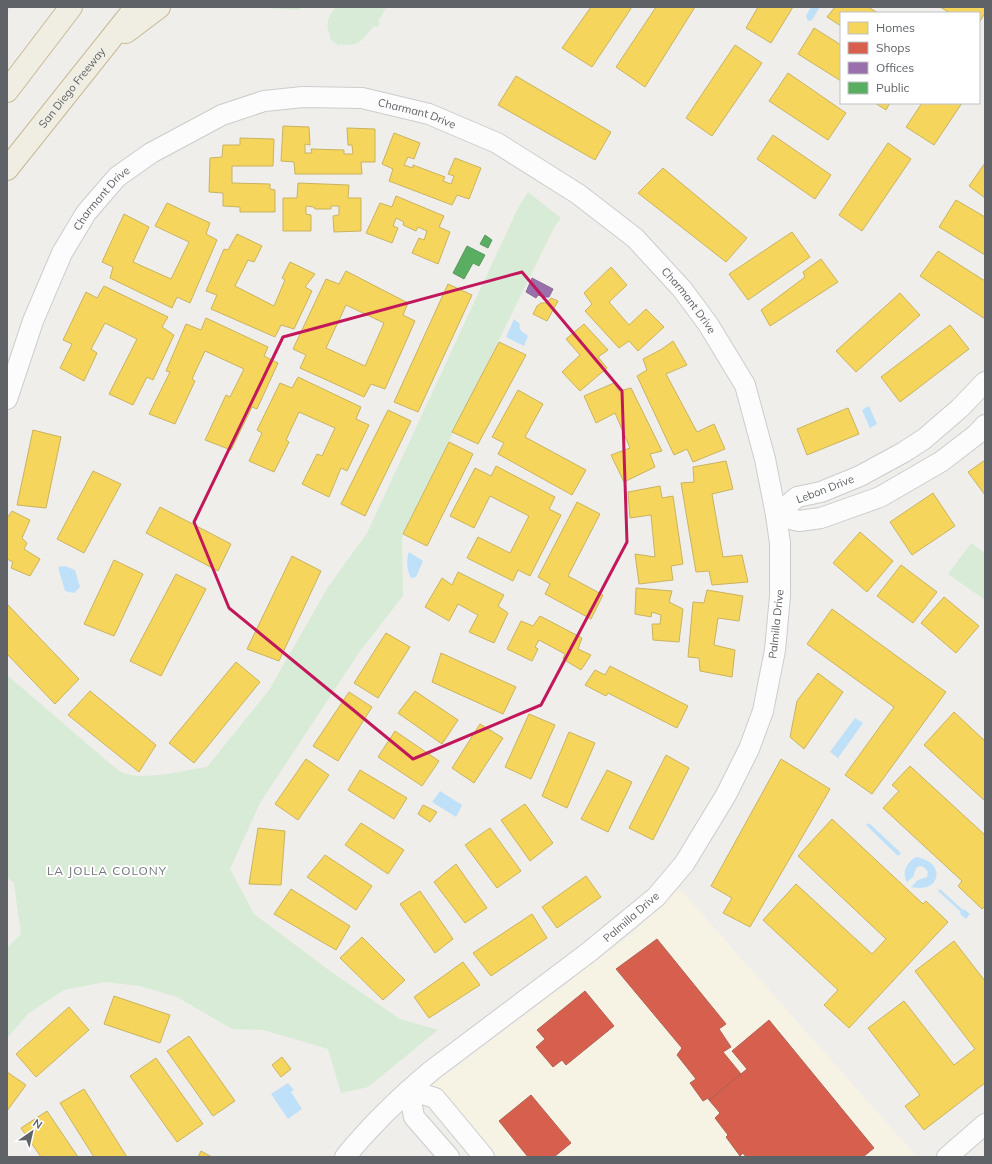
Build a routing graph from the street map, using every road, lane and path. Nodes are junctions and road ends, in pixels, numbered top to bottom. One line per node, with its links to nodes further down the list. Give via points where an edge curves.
1 (57, 7): 6 (highway)
2 (71, 7): 7 (highway)
3 (136, 7): 5 (highway, San Diego Freeway)
4 (159, 7): 5 (highway)
5 (101, 51): 8 (highway, San Diego Freeway)
6 (7, 85)
7 (7, 91)
8 (7, 169)
9 (985, 382): 12 (street, Lebon Drive, via 960,408 924,439 904,452 822,492 797,497)
10 (7, 399): 12 (street, Charmant Drive, via 33,321 62,253 86,213 117,177 151,153 222,115 264,101 303,97 362,98 429,114 496,143 578,194 635,238 682,289 708,324 745,385 765,459)
11 (985, 425): 12 (street, Lebon Drive, via 942,461 880,497 821,518 799,521)
12 (776, 515): 13 (street, Palmilla Drive, via 780,543 780,596 775,650 763,711 749,749 726,795 684,864 656,897 620,927)
13 (408, 1090): 15 (street, Palmilla Drive); 16 (street, via 414,1117); 17 (street, via 435,1098)
14 (985, 1124): 18 (street)
15 (345, 1157)
16 (449, 1157)
17 (484, 1157)
18 (947, 1157)

